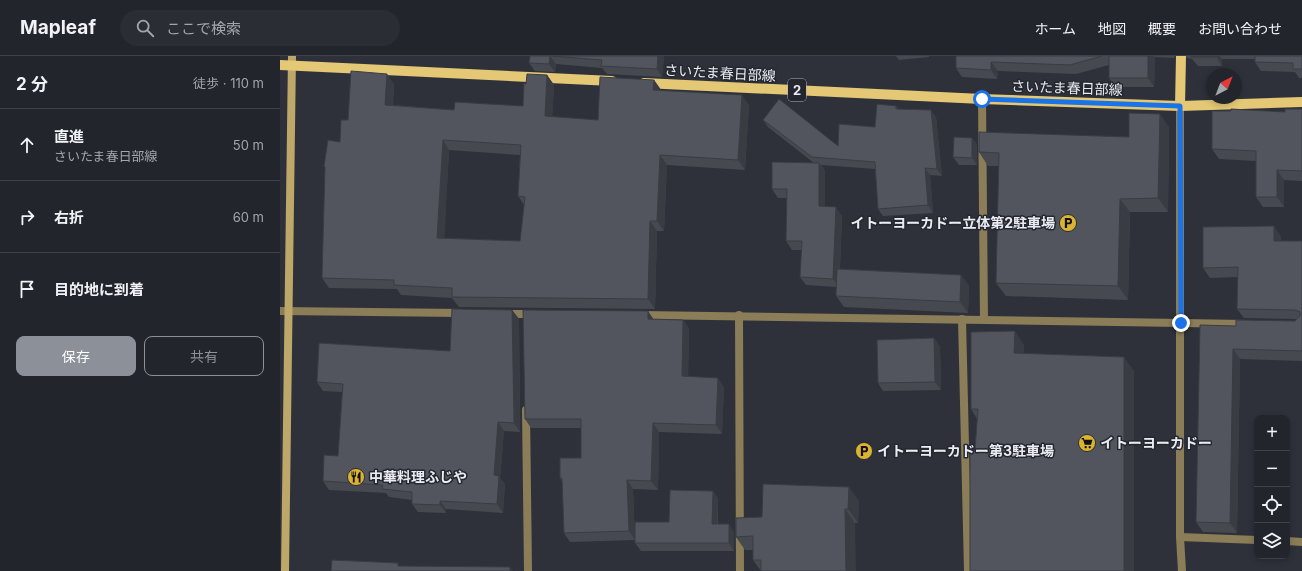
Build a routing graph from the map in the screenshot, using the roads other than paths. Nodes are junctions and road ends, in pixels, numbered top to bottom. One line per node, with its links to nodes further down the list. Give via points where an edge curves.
1 (1180, 56): 6 (main road)
2 (292, 61): 3 (main road, さいたま春日部線 / 2); 4 (main road, さいたま春日部線 / 2, via 630,82); 8 (street)
3 (280, 65)
4 (982, 99): 6 (main road, さいたま春日部線 / 2); 15 (street)
5 (1302, 102): 6 (main road, さいたま春日部線 / 2)
6 (1180, 106): 16 (street)
7 (280, 311): 8 (street)
8 (290, 311): 9 (street); 23 (street)
9 (470, 313)
10 (493, 313): 11 (street, via 525,318)
11 (540, 314)
12 (636, 315): 13 (street)
13 (739, 315): 14 (street); 25 (street)
14 (962, 319): 15 (street); 26 (street)
15 (984, 320): 16 (street)
16 (1181, 323): 17 (street); 19 (street)
17 (1257, 324)
18 (526, 400): 24 (street)
19 (1180, 537): 20 (street); 27 (street)
20 (1254, 540)
21 (1290, 541): 22 (street)
22 (1302, 542)
23 (285, 571)
24 (528, 571)
25 (740, 571)
26 (968, 571)
27 (1182, 571)

